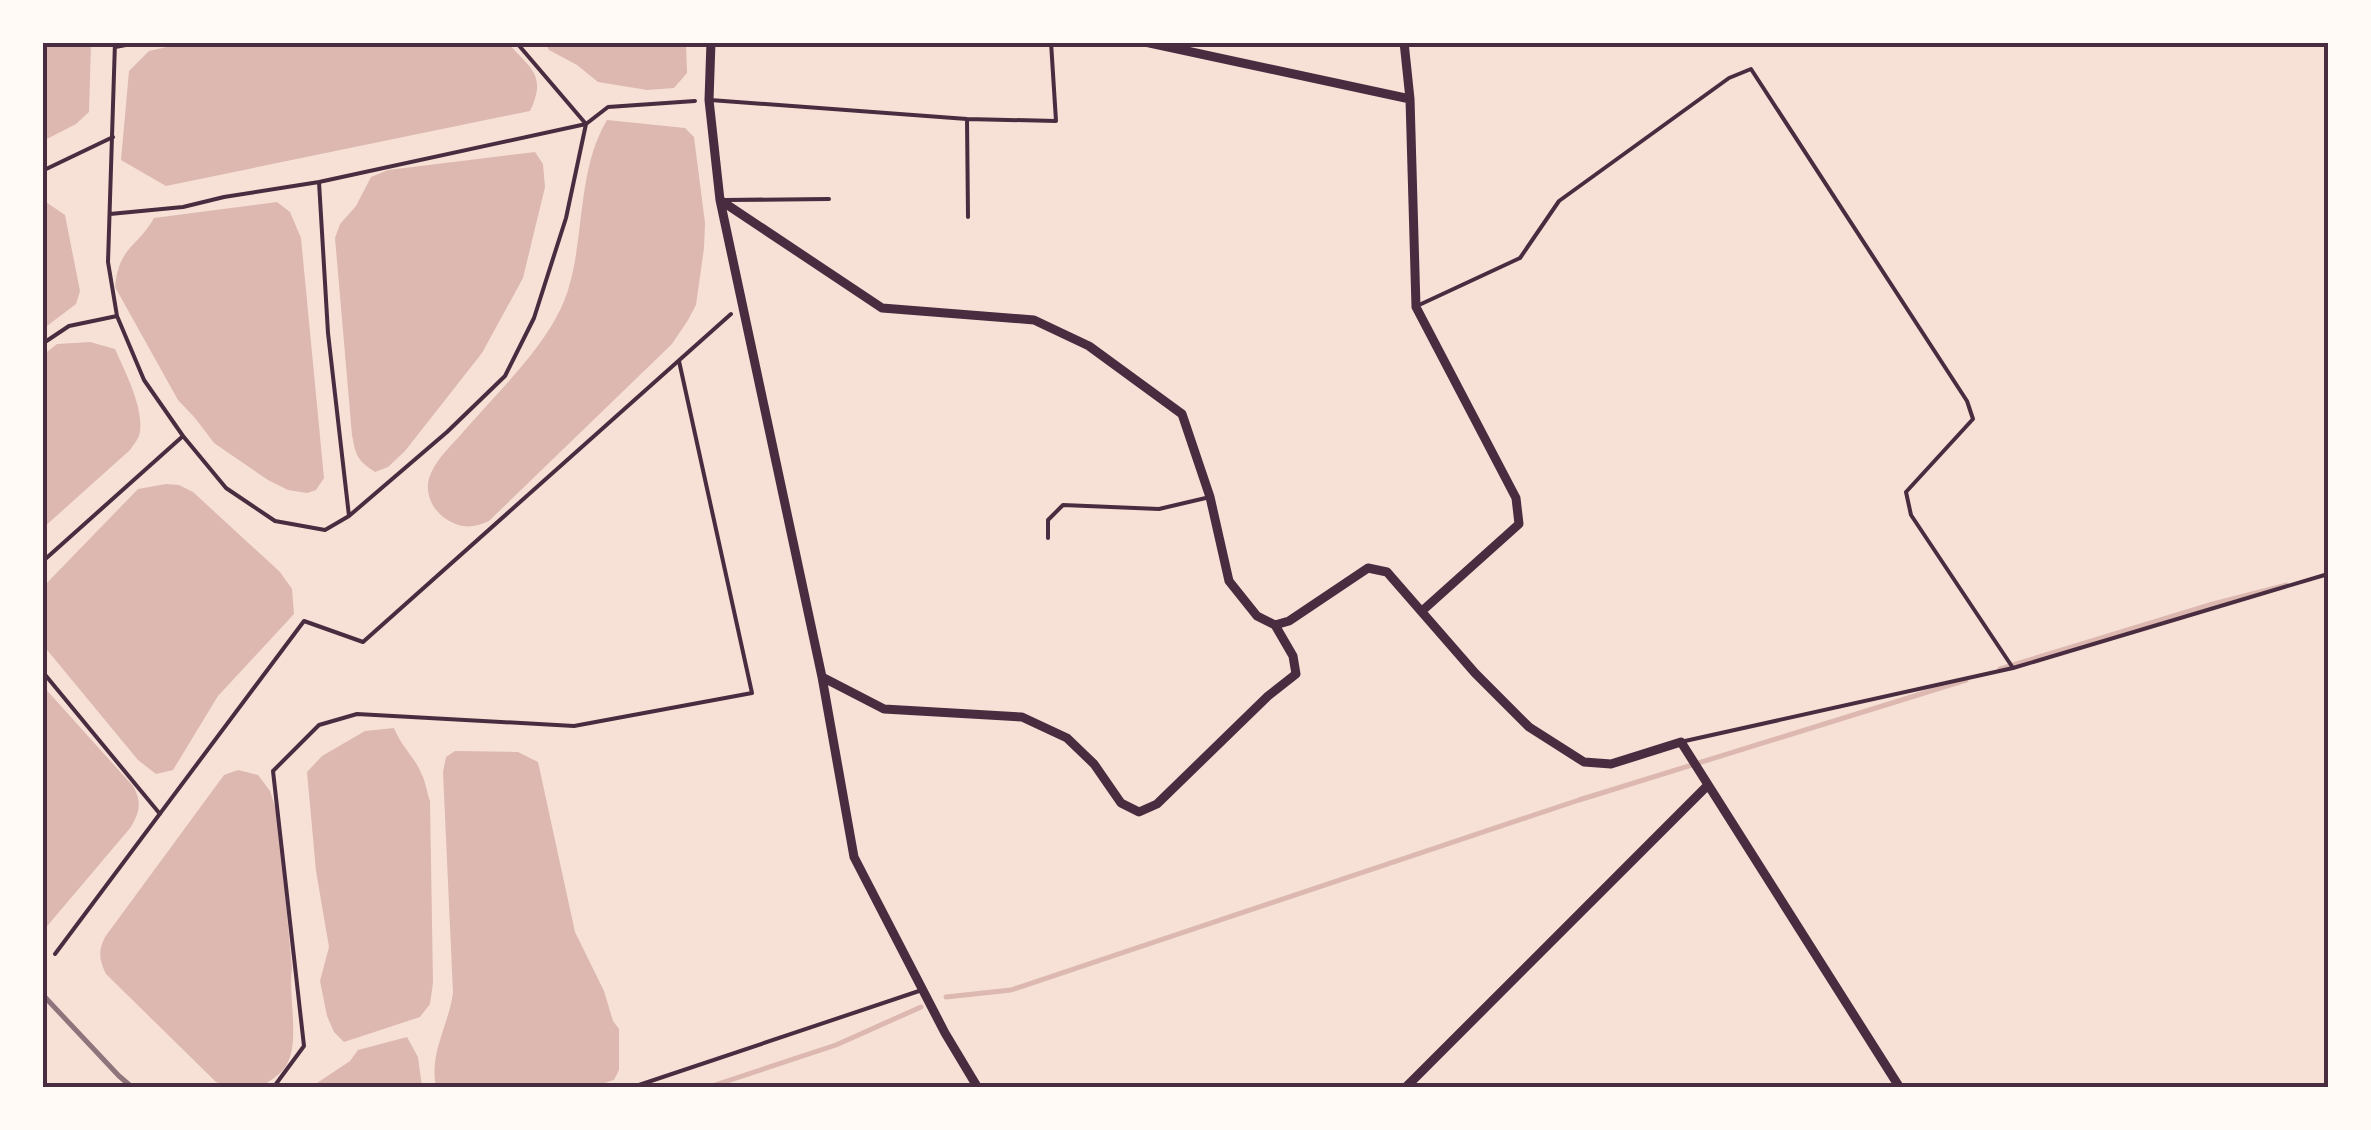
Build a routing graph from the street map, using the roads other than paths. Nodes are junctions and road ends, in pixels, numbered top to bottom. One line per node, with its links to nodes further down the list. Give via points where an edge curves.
1 (711, 42): 6 (street)
2 (1051, 42): 7 (lane, via 1056,121)
3 (1145, 42): 5 (street)
4 (1404, 42): 5 (street)
5 (1410, 99): 11 (street)
6 (710, 100): 7 (lane); 9 (street)
7 (968, 119): 10 (lane)
8 (830, 198): 9 (lane)
9 (720, 200): 12 (street, via 882,308 1034,320 1089,346 1182,414); 18 (street)
10 (968, 217)
11 (1416, 307): 15 (street, via 1516,498 1519,524); 17 (lane, via 1520,258 1559,201 1729,78 1751,69 1967,402 1973,420 1906,492 1911,516)
12 (1210, 496): 13 (lane, via 1159,509 1063,505 1048,520); 16 (street, via 1228,580 1257,616)
13 (1048, 538)
14 (2328, 574): 17 (lane)
15 (1422, 610): 16 (street, via 1387,572 1368,568); 19 (street, via 1529,728 1584,762 1612,764)
16 (1275, 625): 18 (street, via 1294,656 1296,674 1157,804 1139,812 1121,803 1067,738 1022,716 884,709)
17 (2012, 668): 19 (lane)
18 (822, 677): 21 (street, via 854,857)
19 (1681, 742): 20 (street)
20 (1708, 785): 24 (street); 25 (street)
21 (924, 989): 22 (lane); 23 (street)
22 (630, 1088)
23 (978, 1088)
24 (1405, 1088)
25 (1900, 1088)

